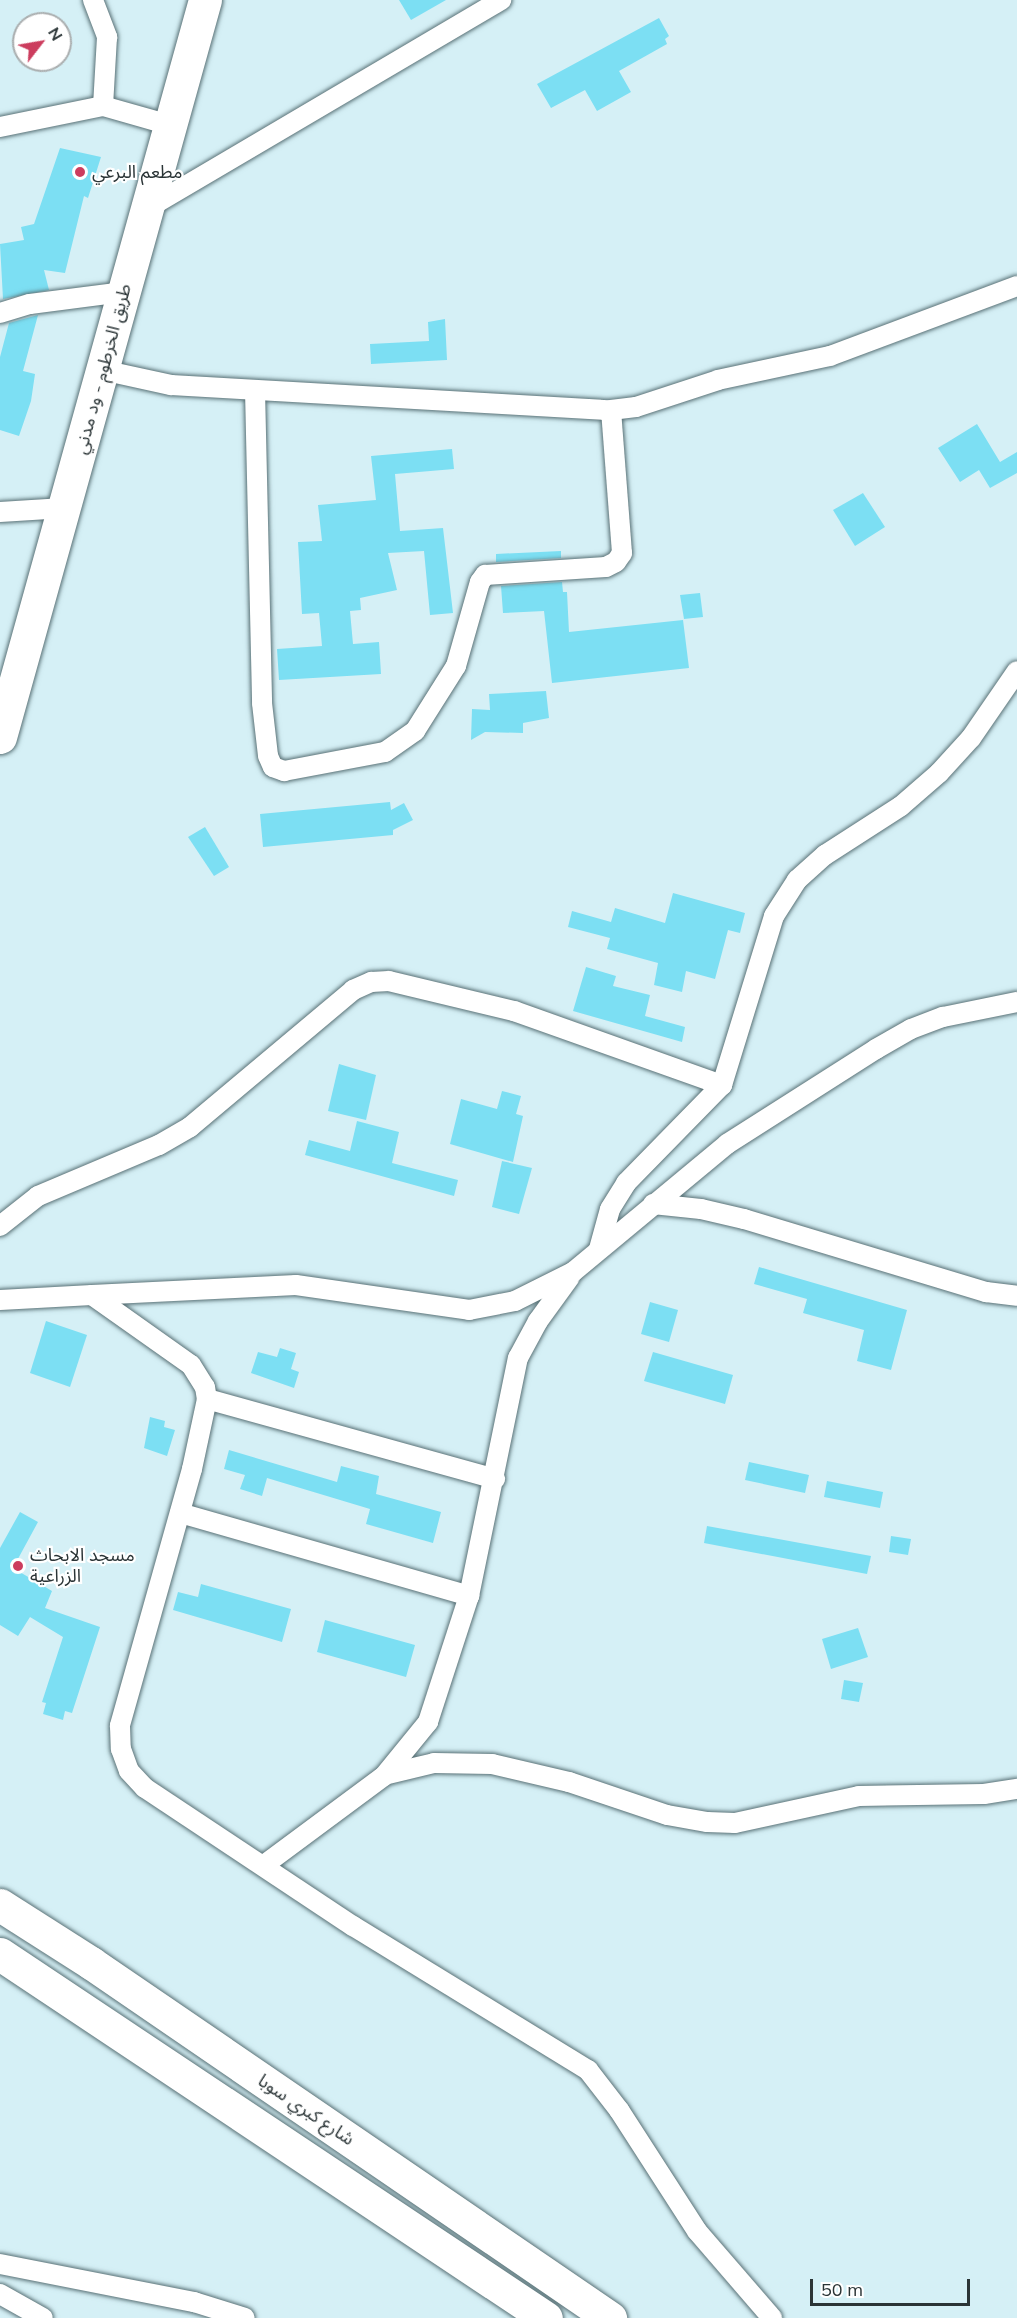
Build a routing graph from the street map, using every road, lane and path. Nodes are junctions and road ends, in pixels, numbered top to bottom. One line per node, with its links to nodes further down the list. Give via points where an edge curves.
1 (93, 0): 4 (street, via 106,37)
2 (205, 0): 5 (highway, طريق الخرطوم - ود مدني)
3 (501, 0): 7 (street)
4 (103, 106): 5 (street); 6 (street, via 81,107)
5 (170, 125): 7 (highway, طريق الخرطوم - ود مدني)
6 (0, 127)
7 (148, 208): 9 (highway, طريق الخرطوم - ود مدني)
8 (1017, 286): 13 (street, via 830,356 718,380 636,407)
9 (124, 292): 10 (street, via 30,304); 11 (highway, طريق الخرطوم - ود مدني)
10 (0, 313)
11 (102, 370): 12 (street, via 171,385); 14 (highway, طريق الخرطوم - ود مدني)
12 (255, 390): 13 (street); 13 (street, via 262,703 268,756 273,767 284,771 385,752 415,731 456,666 485,575 606,567 616,562 621,553)
13 (611, 410)
14 (64, 508): 15 (street); 17 (highway, طريق الخرطوم - ود مدني)
15 (0, 512)
16 (1017, 671): 19 (street, via 971,738 939,773 901,806 825,855 797,880 774,916)
17 (0, 737)
18 (1017, 1002): 20 (street, via 944,1017 911,1029 728,1144)
19 (722, 1085): 21 (street, via 513,1011 389,981 371,982 353,990 190,1127 159,1146 38,1196); 22 (street, via 626,1183 610,1209)
20 (653, 1204): 22 (street); 25 (street, via 744,1219 986,1292)
21 (0, 1226)
22 (599, 1249): 23 (street)
23 (573, 1272): 24 (street, via 515,1301 469,1310 296,1285); 28 (street, via 532,1330 518,1358)
24 (92, 1295): 26 (street); 27 (street, via 192,1365 200,1375)
25 (1017, 1296)
26 (0, 1300)
27 (207, 1399): 28 (street); 29 (street)
28 (495, 1479): 30 (street)
29 (180, 1514): 30 (street); 33 (street, via 120,1726 121,1749 129,1771 145,1788)
30 (469, 1596): 31 (street, via 429,1722)
31 (384, 1776): 32 (street, via 434,1763 492,1764 569,1782 667,1815 735,1823 859,1796 984,1794); 33 (street)
32 (1017, 1788)
33 (264, 1865): 46 (street, via 353,1926 588,2070 605,2089 697,2231)
34 (0, 1905): 36 (highway, شارع كبري سوبا)
35 (0, 1954): 37 (highway)
36 (190, 2031): 37 (highway); 38 (highway, شارع كبري سوبا)
37 (169, 2065): 39 (highway)
38 (254, 2075): 39 (highway); 45 (highway, شارع كبري سوبا)
39 (232, 2108): 44 (highway)
40 (0, 2264): 43 (street, via 173,2297)
41 (0, 2294): 42 (street)
42 (43, 2318)
43 (245, 2318)
44 (546, 2318)
45 (610, 2318)
46 (772, 2318)

